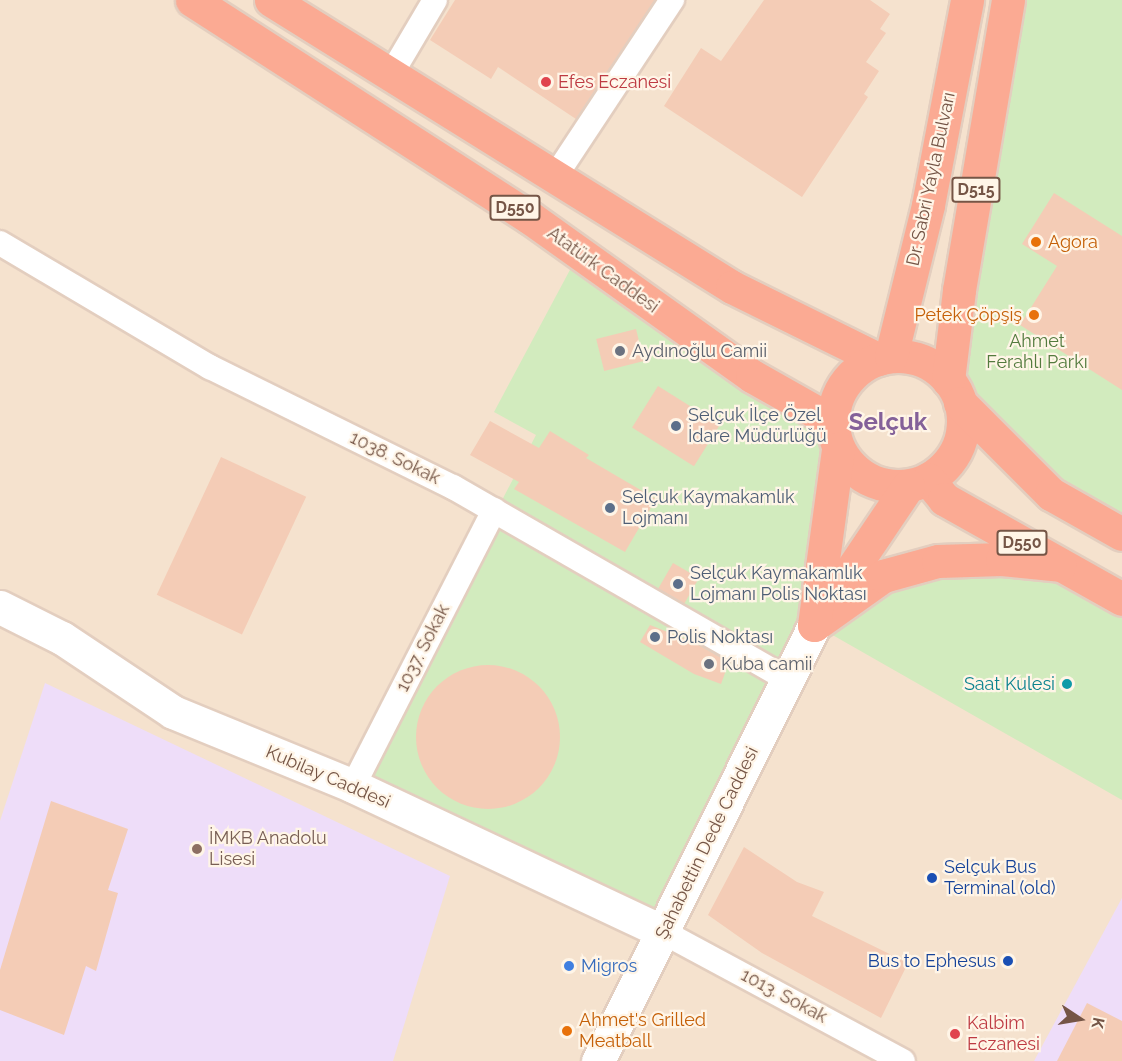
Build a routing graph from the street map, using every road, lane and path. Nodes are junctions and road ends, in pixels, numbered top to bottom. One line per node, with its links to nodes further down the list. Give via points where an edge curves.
1 (192, 0): 12 (highway, Atatürk Caddesi / D550, via 529,217)
2 (271, 0): 7 (highway, D550)
3 (435, 0): 7 (street)
4 (672, 0): 8 (street)
5 (967, 0): 10 (highway, Dr. Sabri Yayla Bulvarı / D515, via 928,205)
6 (1008, 0): 11 (highway, D515, via 959,290)
7 (390, 76): 8 (highway, D550)
8 (554, 178): 10 (highway, D550, via 732,287)
9 (0, 243): 14 (street, 1038. Sokak, via 210,367)
10 (884, 358): 11 (highway, via 923,361); 12 (highway, via 860,368 845,383 836,401)
11 (954, 391): 13 (highway, via 963,425 958,447 946,466); 15 (highway, via 1051,494)
12 (835, 435): 13 (highway, via 850,466 867,479 886,486); 19 (highway)
13 (918, 483): 16 (highway, D550); 19 (highway)
14 (494, 510): 20 (street, 1038. Sokak); 21 (street, 1037. Sokak)
15 (1122, 534)
16 (1060, 565): 17 (highway, D550); 19 (highway, via 1002,559 938,561 883,576)
17 (1122, 599)
18 (0, 607): 21 (street, Kubilay Caddesi, via 62,638 173,712)
19 (814, 625): 20 (street, Şahabettin Dede Caddesi)
20 (787, 679): 22 (street, Şahabettin Dede Caddesi)
21 (353, 786): 22 (street, Kubilay Caddesi)
22 (665, 933): 23 (street, 1013. Sokak); 24 (street, Şahabettin Dede Caddesi)
23 (878, 1054): 25 (street, 1013. Sokak)
24 (598, 1061)
25 (903, 1061)

